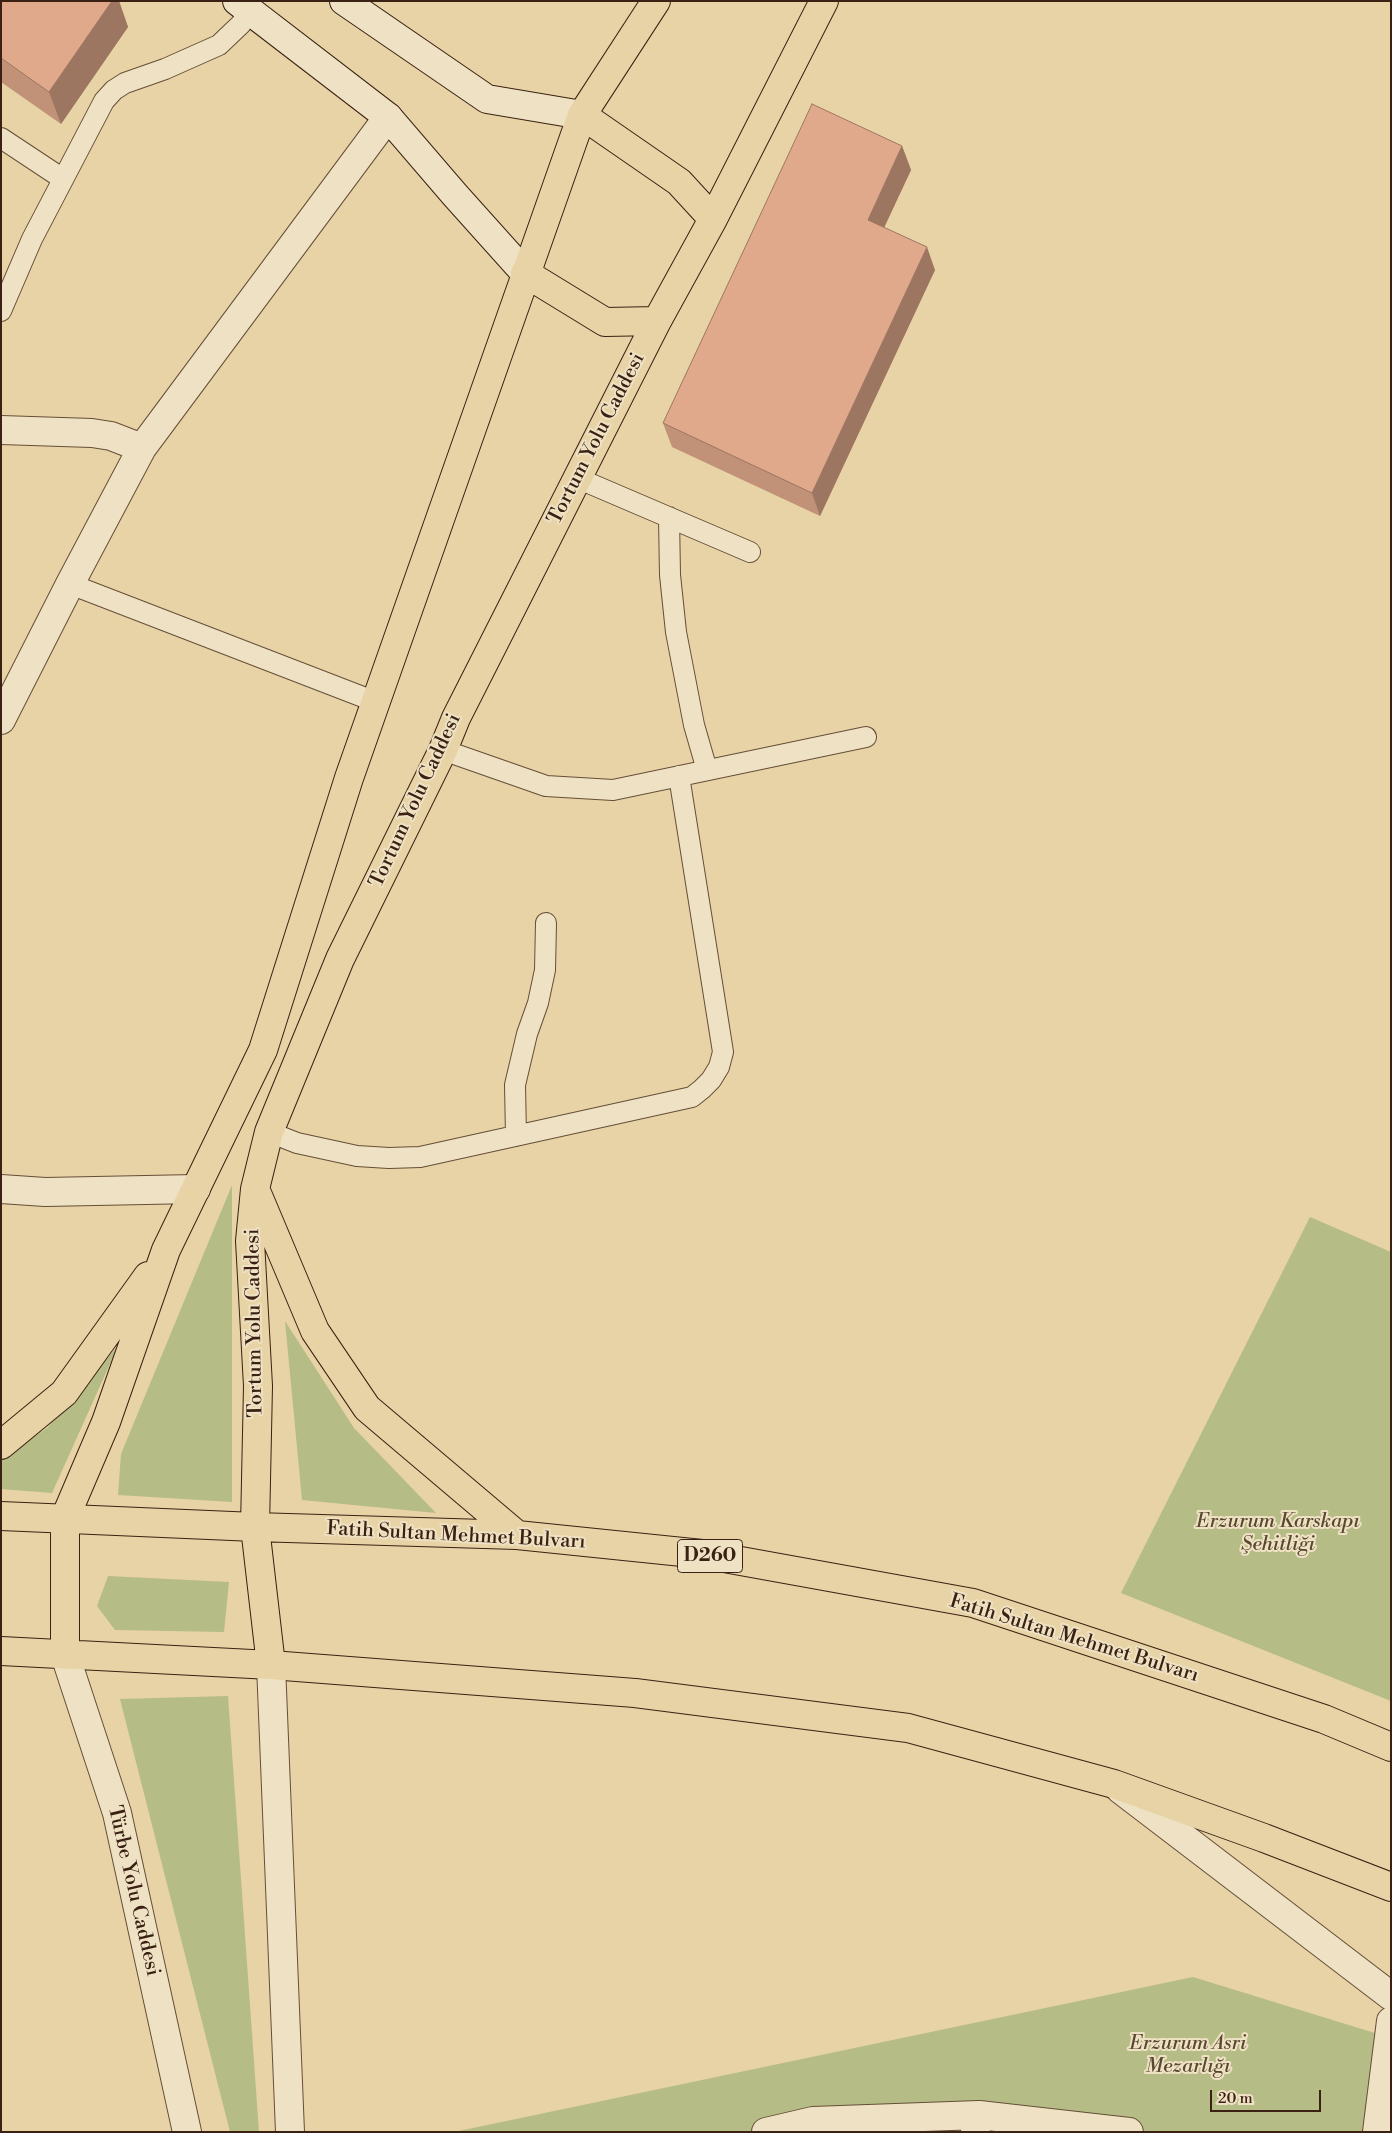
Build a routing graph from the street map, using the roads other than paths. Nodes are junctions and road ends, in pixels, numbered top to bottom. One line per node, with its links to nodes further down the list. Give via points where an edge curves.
1 (344, 1): 5 (street, via 486,99)
2 (656, 1): 5 (highway)
3 (824, 1): 9 (highway, Tortum Yolu Caddesi)
4 (243, 6): 6 (street); 8 (lane, via 241,24 219,45 114,90 104,101)
5 (582, 115): 9 (highway, via 679,182); 10 (highway)
6 (388, 117): 10 (street); 14 (street)
7 (1, 138): 8 (lane)
8 (63, 179): 11 (lane)
9 (713, 219): 12 (highway, Tortum Yolu Caddesi)
10 (525, 273): 12 (highway, via 605,322); 19 (highway)
11 (1, 311)
12 (657, 321): 15 (highway, Tortum Yolu Caddesi)
13 (1, 430): 14 (street, via 92,433 111,436)
14 (142, 448): 18 (street)
15 (577, 478): 16 (lane); 22 (highway, Tortum Yolu Caddesi)
16 (669, 517): 17 (lane); 23 (lane, via 670,575 676,632 694,725)
17 (750, 552)
18 (70, 584): 19 (lane); 20 (street)
19 (376, 702): 29 (highway, via 263,1050)
20 (1, 720)
21 (866, 737): 23 (lane)
22 (443, 750): 24 (lane, via 546,786 613,790); 26 (highway, Tortum Yolu Caddesi, via 340,959)
23 (707, 770): 24 (lane)
24 (679, 776): 27 (lane, via 723,1052 719,1067 711,1080 692,1097)
25 (546, 923): 27 (lane, via 544,970 538,1003 515,1085)
26 (269, 1132): 27 (lane, via 327,1151 389,1158 420,1157); 30 (highway, Tortum Yolu Caddesi)
27 (516, 1136)
28 (1, 1189): 29 (street, via 45,1192)
29 (196, 1189): 31 (highway)
30 (256, 1189): 35 (highway, Tortum Yolu Caddesi, via 250,1241 258,1386); 36 (highway, via 315,1331 367,1408)
31 (166, 1250): 32 (highway, via 64,1393); 34 (highway, via 106,1422)
32 (1, 1445)
33 (1, 1516): 34 (highway, Fatih Sultan Mehmet Bulvarı / D260)
34 (65, 1518): 35 (highway, Fatih Sultan Mehmet Bulvarı / D260); 38 (highway)
35 (255, 1527): 36 (highway, Fatih Sultan Mehmet Bulvarı / D260); 39 (highway, Tortum Yolu Caddesi)
36 (517, 1535): 40 (highway, Fatih Sultan Mehmet Bulvarı / D260, via 702,1554 973,1603 1324,1719)
37 (1, 1651): 38 (highway)
38 (65, 1655): 39 (highway); 46 (street, Türbe Yolu Caddesi, via 117,1813)
39 (271, 1665): 41 (highway, via 635,1693 908,1728); 47 (street)
40 (1391, 1747)
41 (1114, 1784): 42 (highway); 43 (street)
42 (1391, 1886)
43 (1391, 1996)
44 (1391, 2021): 50 (street)
45 (977, 2124): 48 (street, via 813,2121); 49 (street)
46 (186, 2132)
47 (290, 2132)
48 (766, 2132)
49 (1129, 2132)
50 (1377, 2132)

